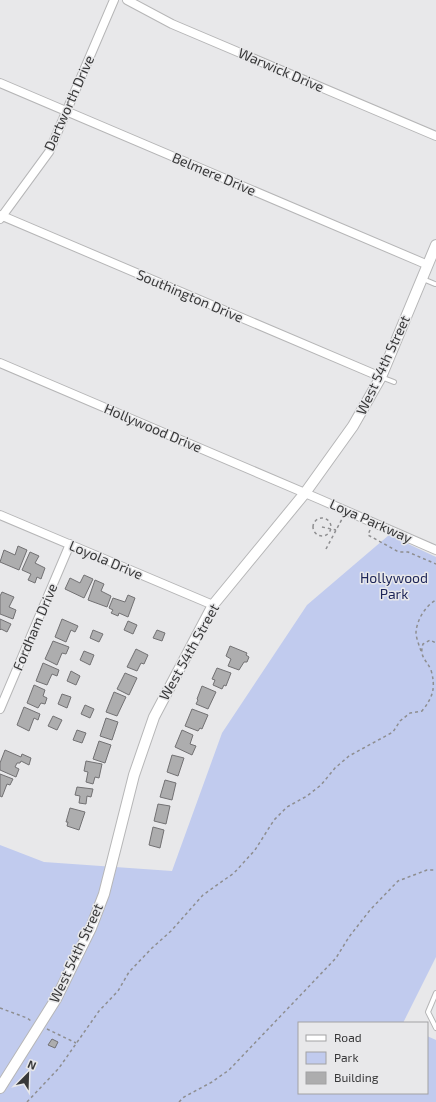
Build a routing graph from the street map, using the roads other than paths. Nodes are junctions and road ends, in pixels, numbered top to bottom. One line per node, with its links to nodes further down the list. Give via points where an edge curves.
1 (114, 0): 4 (street, Dartworth Drive)
2 (128, 0): 5 (street, Warwick Drive, via 172,24)
3 (0, 82): 4 (street, Belmere Drive)
4 (67, 111): 6 (street, Dartworth Drive, via 49,152); 8 (street, Belmere Drive)
5 (436, 136)
6 (1, 217): 12 (street, Southington Drive)
7 (436, 245): 8 (street, West 54th Street)
8 (428, 265): 9 (street, West 54th Street)
9 (422, 279): 10 (lane); 12 (street, West 54th Street)
10 (435, 284)
11 (0, 363): 14 (street, Hollywood Drive)
12 (381, 377): 13 (lane); 14 (street, West 54th Street, via 353,426)
13 (394, 382)
14 (305, 493): 17 (street, Loya Parkway); 18 (street, West 54th Street)
15 (0, 515): 16 (street, Loyola Drive)
16 (70, 544): 18 (street, Loyola Drive); 19 (street, Fordham Drive)
17 (436, 550)
18 (213, 605): 22 (street, West 54th Street, via 154,716 134,774 104,894 91,928 56,999)
19 (0, 709)
20 (436, 994): 21 (lane, via 428,1012)
21 (436, 1028)
22 (0, 1088)

